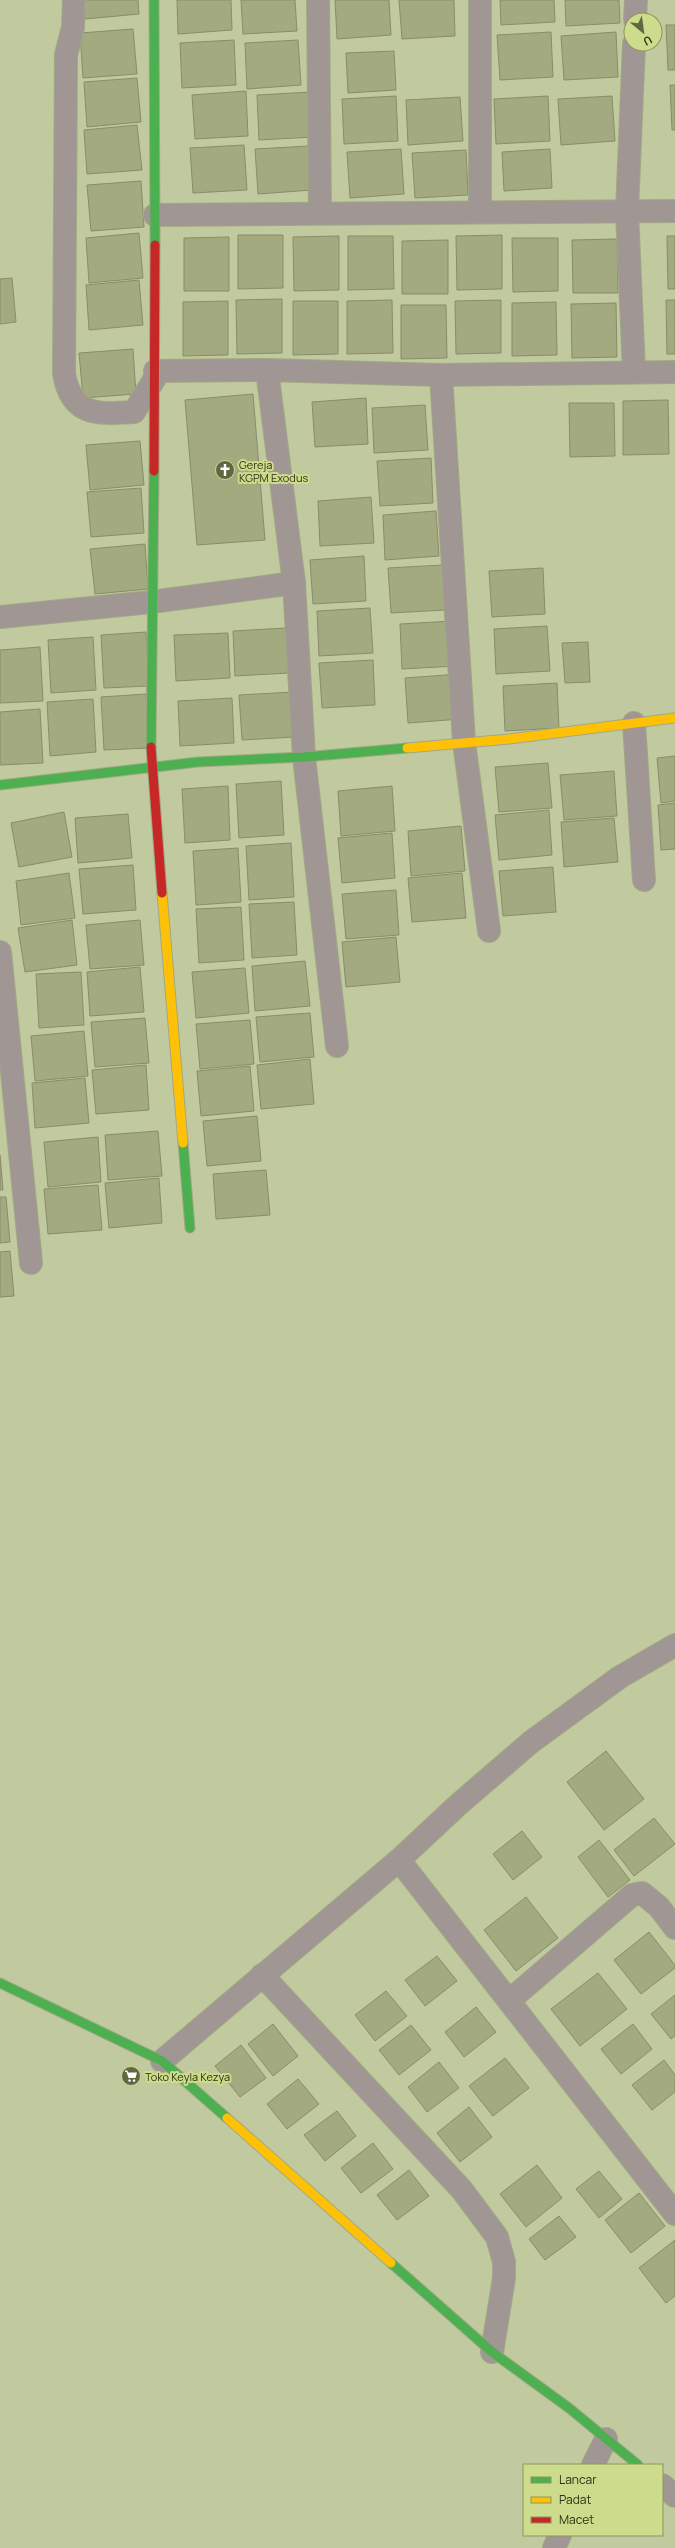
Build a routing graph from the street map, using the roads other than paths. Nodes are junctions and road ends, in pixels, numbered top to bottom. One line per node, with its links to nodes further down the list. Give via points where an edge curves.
1 (74, 0): 16 (street, via 73,27 66,63 63,261 64,373 67,390 76,403 86,410 100,414 134,412)
2 (154, 0): 12 (street)
3 (318, 0): 11 (street)
4 (480, 0): 9 (street)
5 (636, 0): 6 (street)
6 (635, 12)
7 (634, 52): 10 (street)
8 (675, 210): 10 (street)
9 (480, 211): 10 (street); 11 (street)
10 (627, 212): 14 (street)
11 (320, 213): 12 (street)
12 (155, 215): 16 (street)
13 (267, 370): 16 (street); 17 (street); 18 (street)
14 (634, 372): 15 (street); 17 (street)
15 (675, 372)
16 (155, 375): 19 (street)
17 (442, 375): 23 (street)
18 (294, 583): 19 (street); 24 (street)
19 (151, 602): 20 (street); 25 (street)
20 (0, 617)
21 (675, 718): 22 (street)
22 (634, 723): 23 (street); 27 (street)
23 (464, 742): 24 (street); 28 (street)
24 (304, 757): 25 (street, via 198,762); 30 (street)
25 (151, 768): 26 (street); 31 (street)
26 (0, 785)
27 (644, 880)
28 (489, 931)
29 (0, 952): 32 (street)
30 (337, 1046)
31 (190, 1228)
32 (31, 1263)
33 (675, 1645): 34 (street, via 620,1677 531,1742)
34 (399, 1860): 36 (street); 38 (street)
35 (675, 1928): 38 (street, via 649,1897 642,1893 632,1895)
36 (262, 1975): 39 (street); 41 (street, via 462,2190 497,2237 504,2262 504,2278)
37 (0, 1982): 39 (street)
38 (510, 2000): 40 (street)
39 (162, 2062): 41 (street)
40 (675, 2214)
41 (492, 2352): 42 (street, via 569,2408)
42 (606, 2439): 43 (street); 44 (street)
43 (594, 2464)
44 (637, 2464)
45 (663, 2486): 46 (street)
46 (675, 2496)
47 (560, 2536): 48 (street)
48 (554, 2548)

